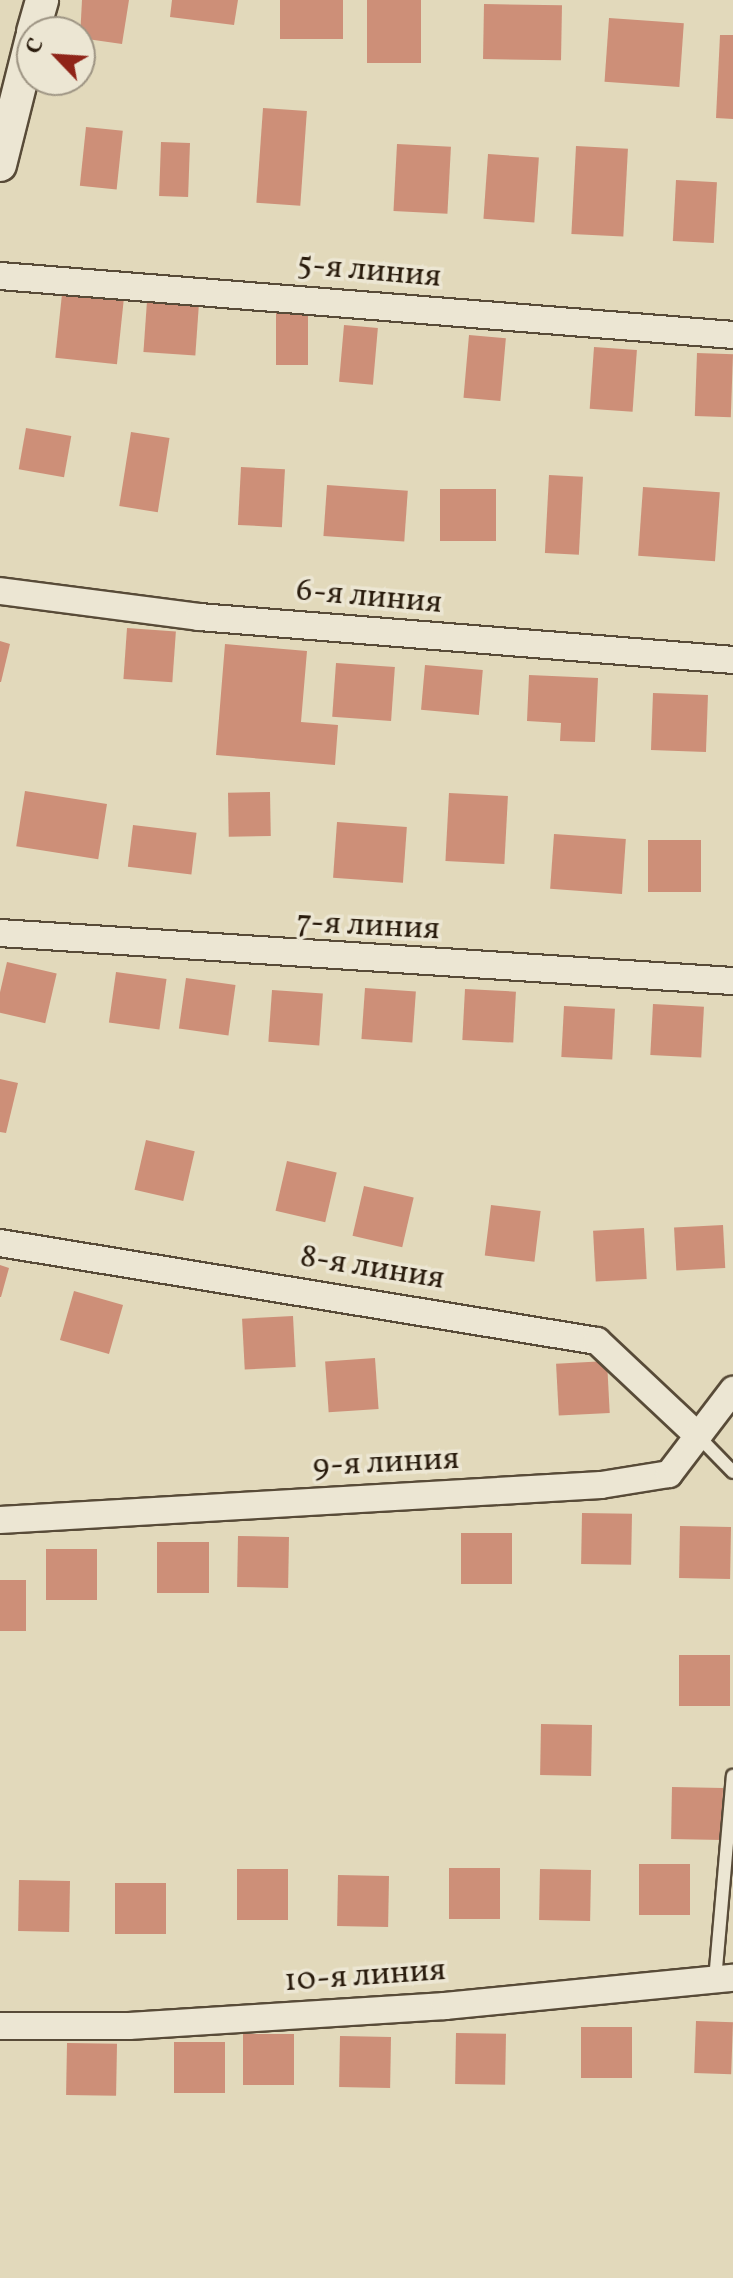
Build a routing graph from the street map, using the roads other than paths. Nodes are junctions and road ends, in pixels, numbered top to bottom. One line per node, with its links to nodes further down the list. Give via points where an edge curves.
1 (18, 96): 2 (street)
2 (0, 165)
3 (0, 276): 4 (street, 5-я линия)
4 (733, 335)
5 (0, 591): 6 (street, 6-я линия, via 199,617)
6 (733, 660)
7 (0, 933): 8 (street, 7-я линия)
8 (733, 981)
9 (0, 1243): 11 (street, 8-я линия, via 597,1341)
10 (733, 1390): 11 (street, 9-я линия)
11 (698, 1436): 12 (lane); 13 (street, 9-я линия, via 669,1474 601,1485)
12 (733, 1472)
13 (0, 1520)
14 (733, 1776): 15 (lane)
15 (724, 1979): 16 (street, 10-я линия, via 445,2006 129,2026)
16 (0, 2026)

